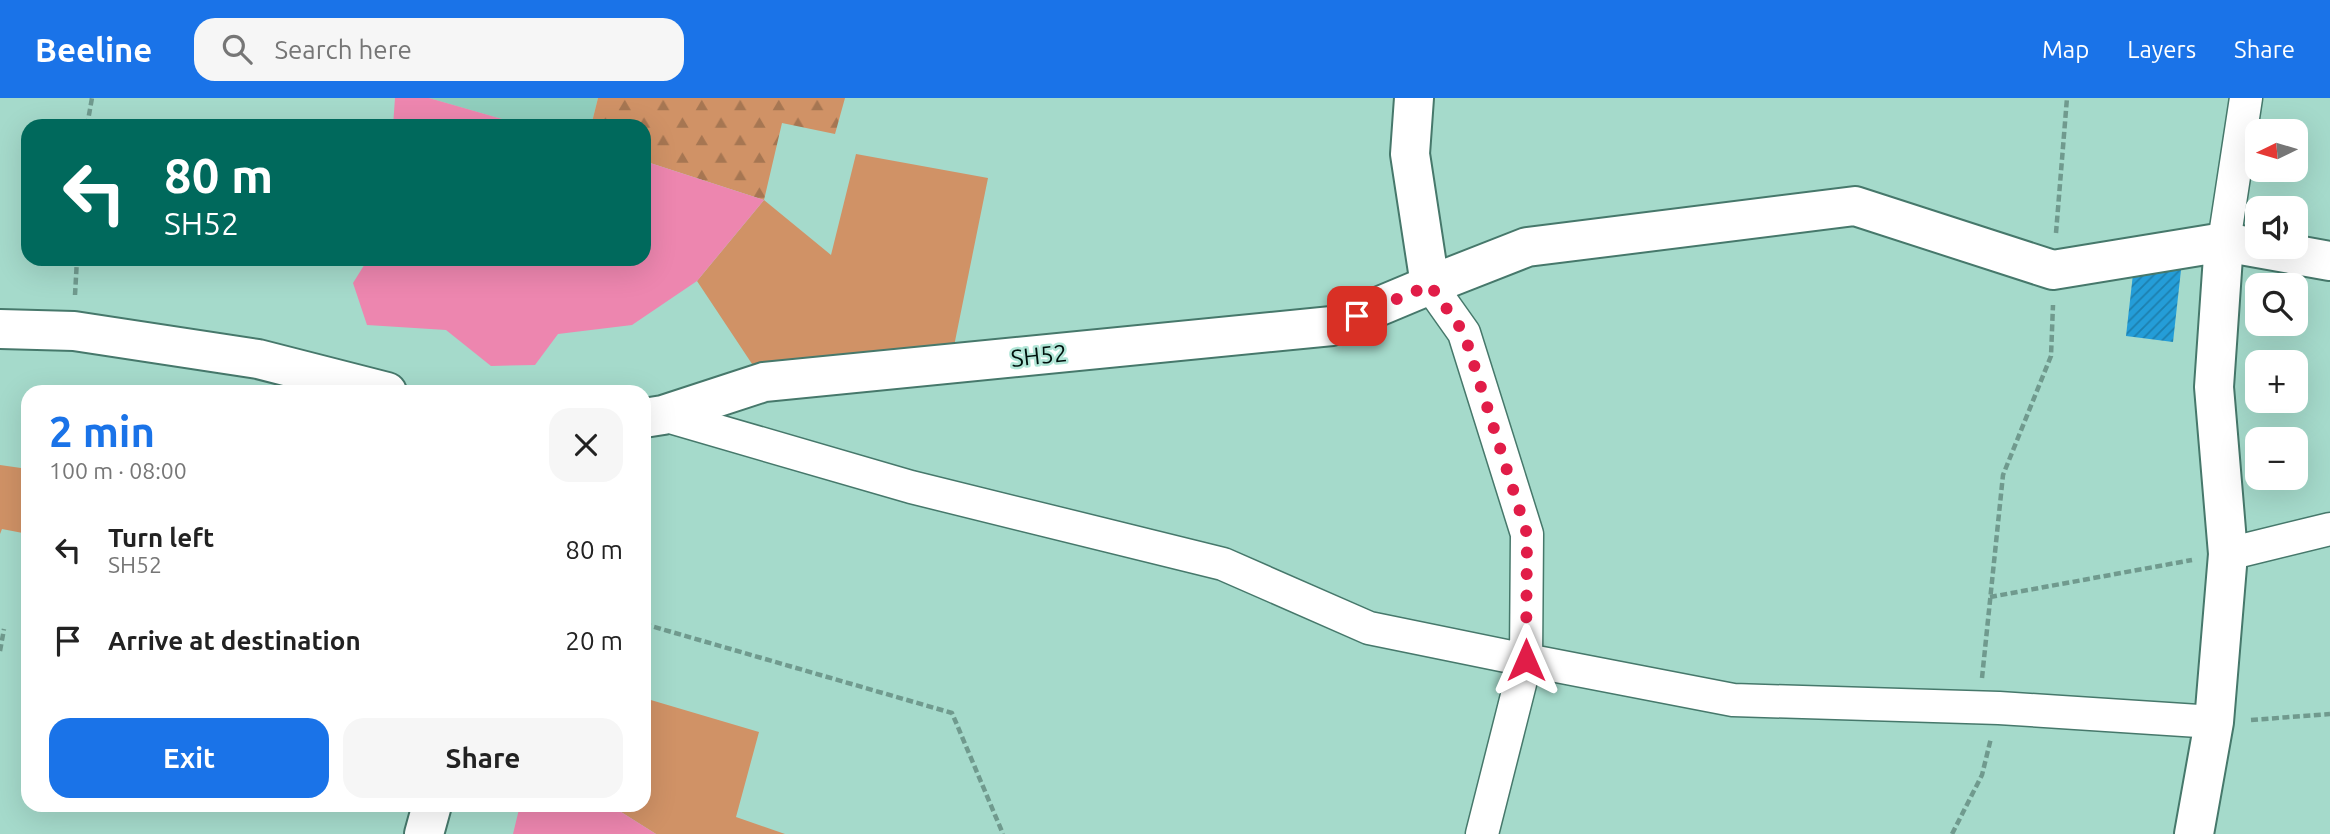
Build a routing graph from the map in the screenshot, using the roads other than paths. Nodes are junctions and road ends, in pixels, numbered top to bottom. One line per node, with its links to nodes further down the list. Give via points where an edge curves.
1 (1414, 98): 5 (main road, via 1410,155)
2 (2246, 98): 3 (street)
3 (2224, 242): 4 (main road); 5 (main road, SH52, via 2053,270 1855,206 1527,247); 10 (main road, via 2214,387)
4 (2330, 261)
5 (1430, 285): 8 (main road, SH52 / SH52, via 1332,326 764,382); 11 (street, via 1464,333 1527,534)
6 (0, 329): 7 (main road, via 74,331 258,359)
7 (360, 385)
8 (654, 416): 11 (street, via 911,488 1223,564 1369,628)
9 (2330, 529): 10 (street)
10 (2228, 554): 12 (main road)
11 (1526, 660): 12 (street, via 1733,700 1989,708); 15 (street)
12 (2214, 722): 16 (main road)
13 (430, 812): 14 (main road)
14 (424, 834)
15 (1482, 834)
16 (2194, 834)

